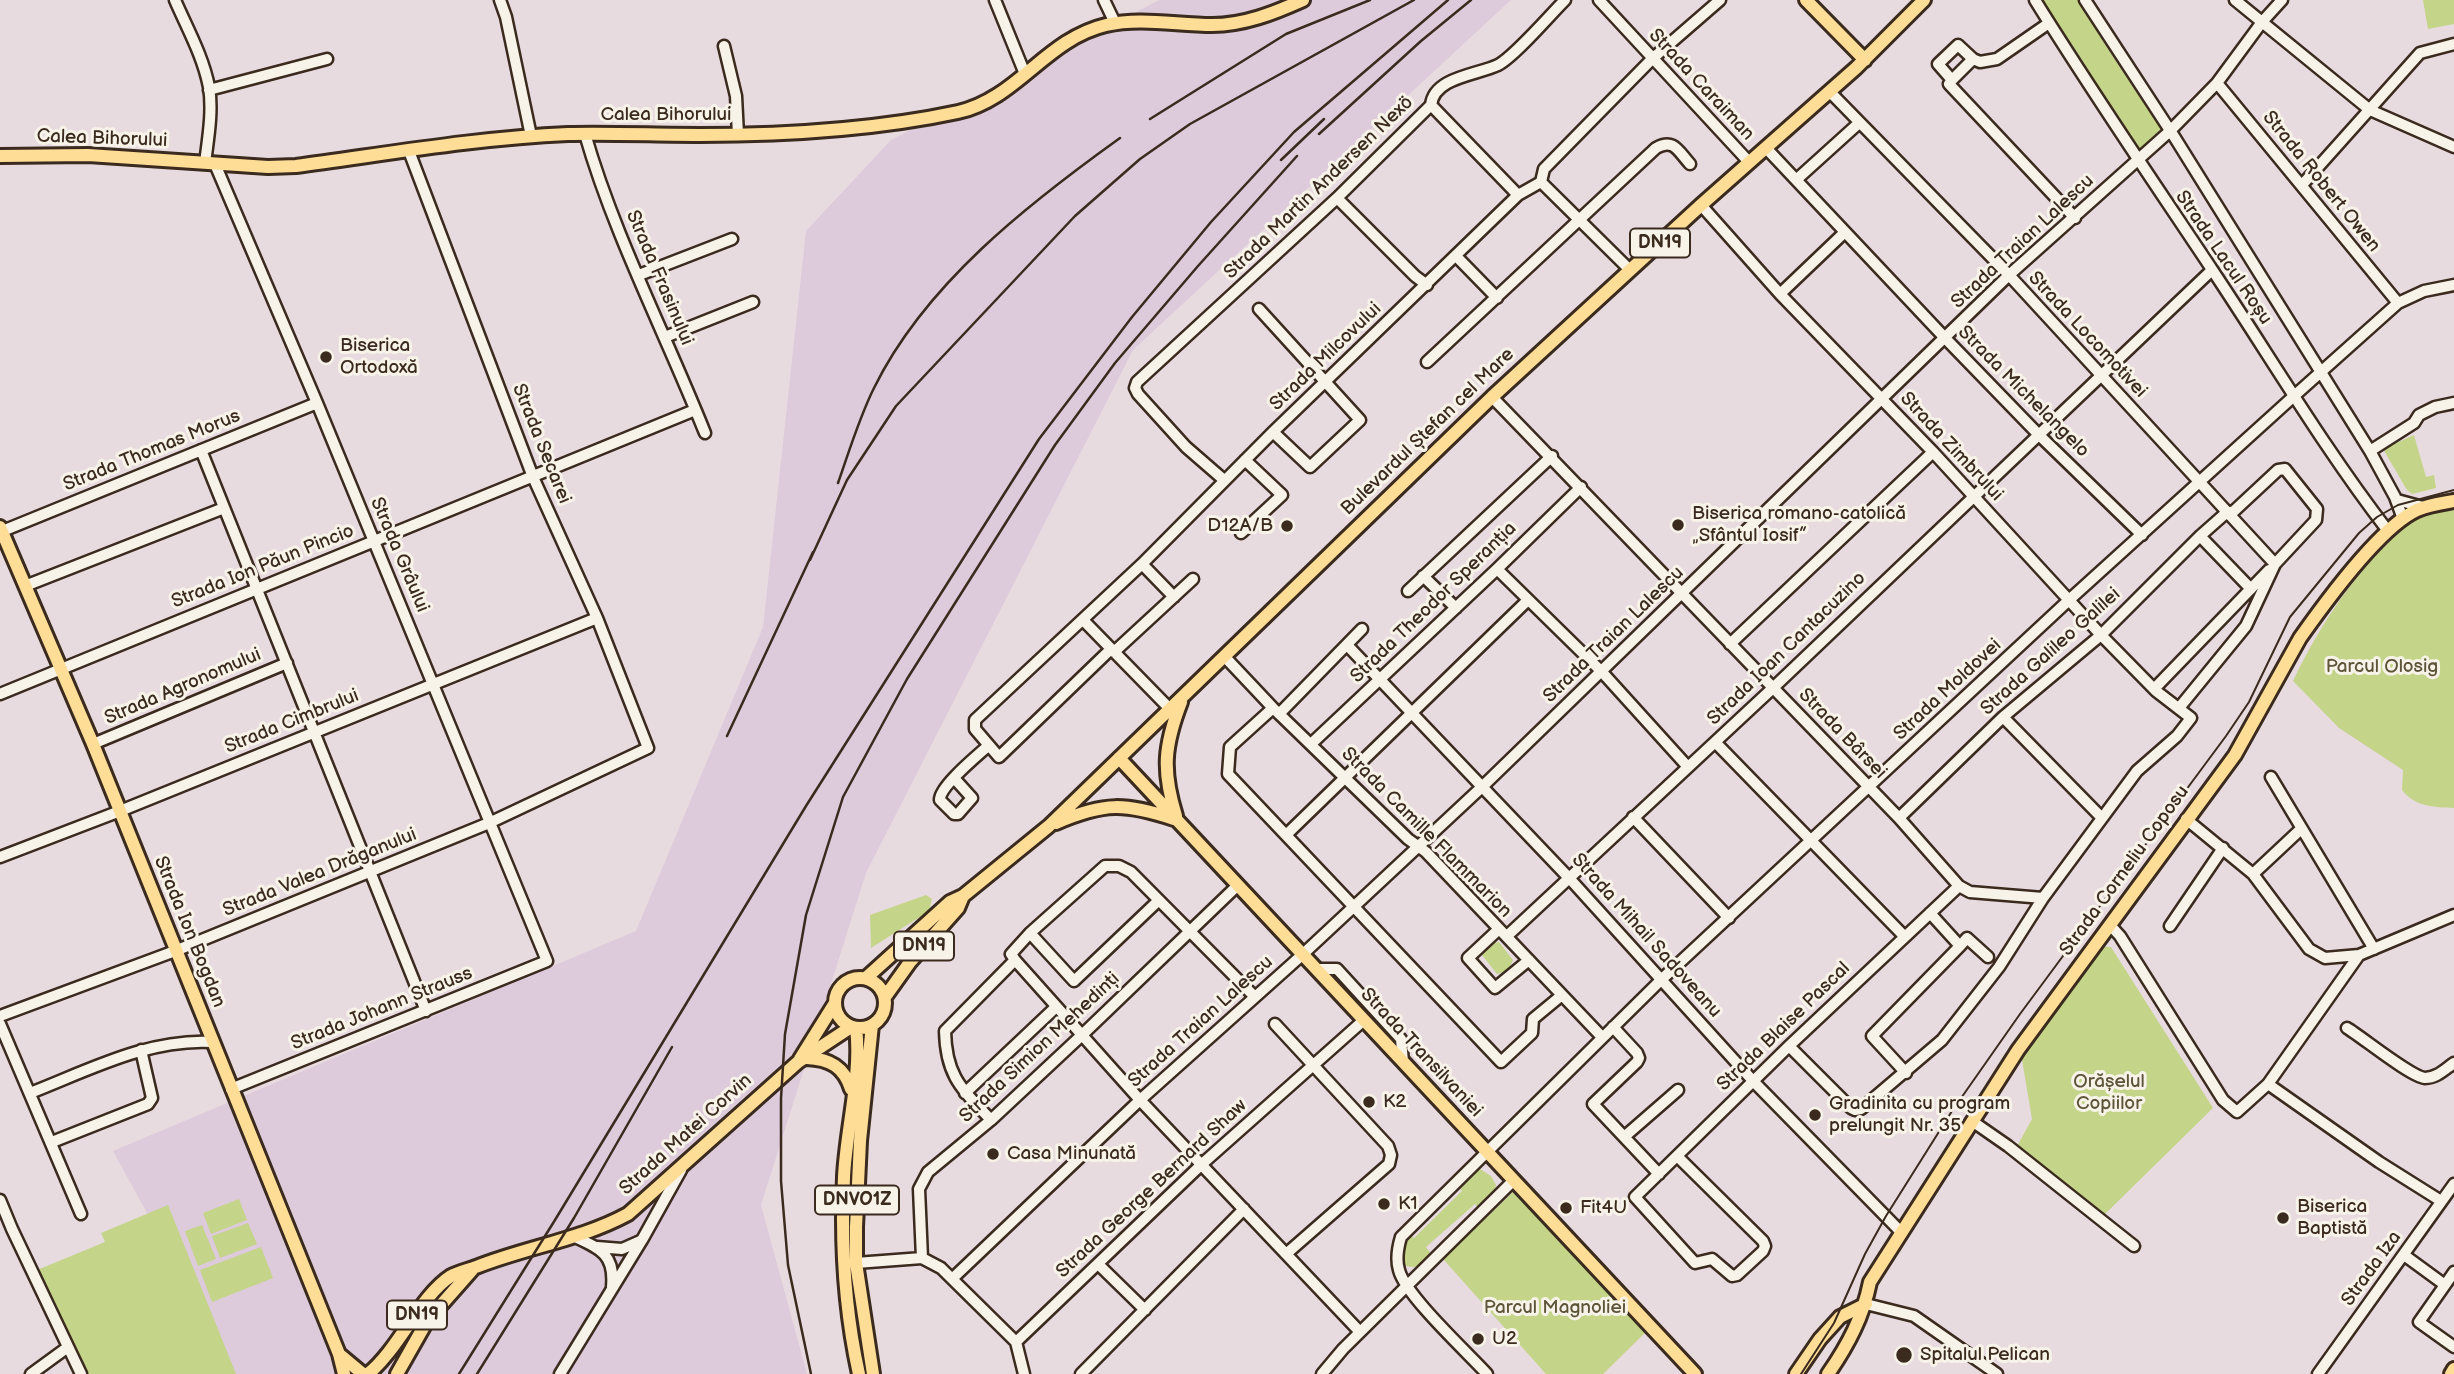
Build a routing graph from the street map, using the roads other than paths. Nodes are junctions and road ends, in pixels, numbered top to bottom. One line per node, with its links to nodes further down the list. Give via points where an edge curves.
1 (175, 0): 27 (street, via 203,64)
2 (500, 0): 35 (street)
3 (995, 0): 24 (street)
4 (1104, 0): 16 (street)
5 (1303, 0): 16 (main road, Calea Bihorului, via 1262,17 1215,25)
6 (1565, 0): 29 (street, Strada Martin Andersen Nexö, via 1502,63 1440,87)
7 (1599, 0): 21 (street, Strada Caraiman)
8 (1720, 0): 21 (street)
9 (1806, 0): 23 (main road)
10 (1924, 0): 23 (main road, Bulevardul Ștefan cel Mare / DN19)
11 (2035, 0): 17 (street, Strada Lacul Roșu)
12 (2085, 0): 32 (street, Strada Lacul Roșu)
13 (2235, 0): 15 (street)
14 (2282, 0): 15 (street, Strada Traian Lalescu)
15 (2262, 22): 26 (street, Strada Traian Lalescu); 30 (street)
16 (1115, 23): 24 (main road, Calea Bihorului, via 1059,45)
17 (2049, 23): 22 (street, via 1997,59); 40 (street, Strada Lacul Roșu)
18 (2454, 44): 30 (street, via 2420,53)
19 (724, 46): 34 (street, via 736,96)
20 (327, 59): 27 (street)
21 (1652, 60): 41 (street, Strada Caraiman); 45 (street, via 1544,169)
22 (1973, 60): 25 (street); 25 (street, via 1958,45 1938,64)
23 (1865, 61): 28 (main road, Bulevardul Ștefan cel Mare / DN19)
24 (1025, 74): 34 (main road, Calea Bihorului, via 982,104 959,111 807,133)
25 (1952, 80): 50 (street, via 1949,84)
26 (2217, 83): 32 (street, Strada Traian Lalescu); 46 (street, Strada Robert Owen)
27 (209, 90): 42 (street)
28 (1830, 92): 31 (street, Strada Locomotivei); 37 (main road, Bulevardul Ștefan cel Mare / DN19)
29 (1431, 105): 47 (street); 48 (street, Strada Martin Andersen Nexö)
30 (2370, 110): 36 (street); 46 (street)
31 (1859, 122): 44 (street); 58 (street, Strada Locomotivei)
32 (2170, 131): 40 (street, Strada Traian Lalescu); 69 (street, Strada Lacul Roșu)
33 (585, 134): 34 (main road, Calea Bihorului); 35 (main road, Calea Bihorului); 57 (street, Strada Frasinului)
34 (738, 135)
35 (531, 136): 38 (main road, Calea Bihorului)
36 (2454, 147)
37 (1766, 148): 41 (main road, Bulevardul Ștefan cel Mare / DN19); 44 (street, Strada Michelangelo)
38 (409, 151): 42 (main road, Calea Bihorului, via 296,166); 86 (street, Strada Secarei)
39 (0, 156): 42 (main road, Calea Bihorului, via 88,155)
40 (2138, 161): 50 (street, Strada Traian Lalescu); 56 (street, Strada Lacul Roșu)
41 (1749, 162): 49 (main road, Bulevardul Ștefan cel Mare / DN19)
42 (210, 163): 75 (street, Strada Grâului)
43 (1690, 164): 51 (street, via 1672,144 1656,148)
44 (1797, 180): 52 (street, Strada Michelangelo)
45 (1541, 182): 47 (street, Strada Milcovului); 51 (street)
46 (2302, 185): 64 (street, Strada Robert Owen)
47 (1518, 195): 54 (street, Strada Milcovului)
48 (1337, 198): 59 (street); 87 (street, Strada Martin Andersen Nexö, via 1137,382 1138,394 1186,447)
49 (1701, 205): 55 (main road, Bulevardul Ștefan cel Mare / DN19); 61 (street, Strada Zimbrului)
50 (2075, 218): 58 (street, Strada Traian Lalescu)
51 (1579, 220): 55 (street); 62 (street)
52 (1845, 232): 61 (street); 67 (street, Strada Michelangelo)
53 (732, 239): 57 (street)
54 (1456, 256): 59 (street, Strada Milcovului); 62 (street)
55 (1630, 270): 73 (main road, Bulevardul Ștefan cel Mare / DN19)
56 (2213, 270): 70 (street, Strada Ioan Cantacuzino); 72 (street, Strada Lacul Roșu)
57 (639, 275): 66 (street, Strada Frasinului)
58 (2009, 275): 67 (street, Strada Traian Lalescu); 70 (street, Strada Locomotivei)
59 (1427, 285): 71 (street, Strada Milcovului)
60 (2454, 285): 64 (street, Strada Moldovei)
61 (1780, 294): 74 (street, Strada Zimbrului)
62 (1497, 298): 68 (street)
63 (753, 302): 66 (street)
64 (2398, 303): 69 (street, Strada Moldovei)
65 (1259, 309): 71 (street)
66 (665, 337): 77 (street, Strada Frasinului)
67 (1945, 338): 74 (street, Strada Traian Lalescu); 80 (street, Strada Michelangelo)
68 (1427, 362)
69 (2321, 372): 72 (street, Strada Moldovei); 82 (street, Strada Lacul Roșu)
70 (2102, 377): 80 (street, Strada Ioan Cantacuzino); 88 (street, Strada Locomotivei)
71 (1324, 382): 78 (street, Strada Milcovului); 78 (street, via 1360,420 1310,467)
72 (2294, 396): 88 (street, Strada Moldovei); 98 (street, Strada Lacul Roșu)
73 (1492, 397): 84 (street, Strada Bârsei); 124 (main road, Bulevardul Ștefan cel Mare / DN19)
74 (1881, 399): 83 (street, Strada Zimbrului); 112 (street, Strada Traian Lalescu)
75 (317, 403): 81 (street, Strada Thomas Morus); 102 (street, Strada Grâului)
76 (2454, 403): 82 (street, via 2419,415)
77 (695, 410): 79 (street, Strada Frasinului); 86 (street, Strada Ion Păun Pincio)
78 (1273, 432): 85 (street, Strada Milcovului)
79 (705, 433)
80 (2039, 435): 90 (street, Strada Ioan Cantacuzino); 100 (street, Strada Michelangelo)
81 (201, 450): 93 (street); 97 (street, Strada Thomas Morus)
82 (2370, 451): 91 (street, Strada Lacul Roșu)
83 (1933, 452): 90 (street, Strada Zimbrului); 121 (street)
84 (1552, 456): 89 (street, Strada Bârsei); 106 (street)
85 (1245, 460): 87 (street, Strada Milcovului); 99 (street, via 1282,495)
86 (533, 477): 102 (street, Strada Ion Păun Pincio); 117 (street, Strada Secarei)
87 (1224, 480): 103 (street, Strada Milcovului)
88 (2200, 483): 95 (street); 100 (street, Strada Moldovei)
89 (1581, 487): 105 (street, Strada Theodor Speranția); 112 (street, Strada Bârsei)
90 (1973, 495): 115 (street, Strada Zimbrului); 130 (street, Strada Ioan Cantacuzino)
91 (2397, 500): 94 (street); 96 (street, Strada Lacul Roșu)
92 (2454, 501): 94 (main road, Strada Corneliu Coposu)
93 (224, 508): 108 (street); 109 (street)
94 (2423, 508): 96 (main road, Strada Corneliu Coposu)
95 (2226, 513): 101 (street, Strada Galileo Galilei); 104 (street); 104 (street, Strada Galileo Galilei, via 2285,469 2317,509 2316,520)
96 (2403, 519): 98 (main road, Strada Corneliu Coposu)
97 (1, 530): 108 (main road, Strada Ion Bogdan)
98 (2388, 531): 156 (main road, Strada Corneliu Coposu, via 2300,638 2235,755)
99 (1241, 533)
100 (2143, 536): 115 (street, Strada Moldovei)
101 (2200, 536): 110 (street); 120 (street, Strada Galileo Galilei)
102 (374, 540): 109 (street, Strada Ion Păun Pincio); 129 (street, Strada Grâului)
103 (1142, 564): 113 (street); 118 (street, Strada Milcovului)
104 (2275, 564): 110 (street); 134 (street, via 2246,626)
105 (1497, 569): 114 (street); 116 (street, Strada Theodor Speranția)
106 (1423, 576): 111 (street); 116 (street)
107 (1193, 579): 113 (street)
108 (25, 586): 126 (main road, Strada Ion Bogdan)
109 (255, 589): 125 (street); 126 (street, Strada Ion Păun Pincio)
110 (2250, 589): 131 (street)
111 (1408, 591)
112 (1682, 593): 121 (street, Strada Bârsei); 127 (street, Strada Traian Lalescu)
113 (1174, 597): 123 (street)
114 (1528, 600): 127 (street); 137 (street)
115 (2069, 600): 120 (street, Strada Zimbrului); 151 (street, Strada Moldovei)
116 (1456, 608): 128 (street, Strada Theodor Speranția)
117 (597, 618): 129 (street, Strada Cimbrului); 144 (street, Strada Secarei)
118 (1083, 620): 123 (street); 143 (street, Strada Milcovului, via 975,720 975,730)
119 (1362, 629): 122 (street)
120 (2101, 635): 131 (street, Strada Zimbrului); 138 (street, Strada Galileo Galilei)
121 (1730, 644): 130 (street, Strada Bârsei)
122 (1347, 645): 128 (street, Strada Mihail Sadoveanu); 136 (street)
123 (1112, 651): 135 (street); 143 (street, via 999,757)
124 (1224, 656): 133 (main road, Bulevardul Ștefan cel Mare / DN19); 136 (street, Strada Camille Flammarion)
125 (287, 663): 139 (street); 141 (street, Strada Agronomului)
126 (60, 669): 132 (street, Strada Ion Păun Pincio); 141 (main road, Strada Ion Bogdan)
127 (1602, 672): 146 (street); 150 (street, Strada Traian Lalescu)
128 (1381, 678): 137 (street, Strada Mihail Sadoveanu); 142 (street, Strada Theodor Speranția)
129 (434, 685): 139 (street, Strada Cimbrului); 158 (street, Strada Grâului)
130 (1774, 687): 140 (street, Strada Ioan Cantacuzino); 151 (street, Strada Bârsei)
131 (2154, 689): 134 (street, Strada Zimbrului)
132 (0, 694)
133 (1183, 696): 135 (main road, Bulevardul Ștefan cel Mare / DN19); 157 (main road, via 1166,761 1167,789)
134 (2179, 708): 155 (street, via 2191,718 2137,771)
135 (1170, 709): 145 (main road, Bulevardul Ștefan cel Mare / DN19)
136 (1276, 711): 142 (street, Strada Camille Flammarion); 161 (street, via 1230,747 1228,774)
137 (1414, 713): 149 (street); 150 (street, Strada Mihail Sadoveanu)
138 (2003, 717): 154 (street, Strada Galileo Galilei); 155 (street)
139 (315, 731): 152 (street, Strada Cimbrului); 166 (street)
140 (1715, 742): 146 (street, Strada Ioan Cantacuzino); 162 (street)
141 (93, 744): 152 (main road, Strada Ion Bogdan)
142 (1311, 744): 149 (street, Strada Camille Flammarion)
143 (988, 746): 148 (street)
144 (648, 748): 158 (street, Strada Valea Drăganului)
145 (1119, 758): 157 (main road, Strada Transilvaniei); 159 (main road, Bulevardul Ștefan cel Mare / DN19)
146 (1688, 767): 153 (street, Strada Ioan Cantacuzino)
147 (2271, 777): 160 (street)
148 (954, 778)
149 (1345, 778): 161 (street); 163 (street, Strada Camille Flammarion)
150 (1483, 786): 163 (street, Strada Traian Lalescu); 168 (street, Strada Mihail Sadoveanu)
151 (1870, 788): 154 (street, Strada Bârsei); 162 (street, Strada Moldovei)
152 (120, 811): 165 (street, Strada Cimbrului); 186 (main road, Strada Ion Bogdan)
153 (1633, 817): 168 (street, Strada Ioan Cantacuzino); 177 (street)
154 (1899, 818): 170 (street, Strada Bârsei)
155 (2102, 818): 172 (street)
156 (2186, 819): 164 (street); 178 (main road, Strada Corneliu Coposu)
157 (1177, 820): 159 (main road, via 1127,806 1091,810); 169 (main road, Strada Transilvaniei)
158 (489, 823): 166 (street, Strada Valea Drăganului); 192 (street, Strada Grâului)
159 (1049, 826): 171 (main road, Bulevardul Ștefan cel Mare / DN19)
160 (2301, 829): 167 (street); 185 (street)
161 (1286, 835): 174 (street)
162 (1812, 842): 177 (street, Strada Moldovei); 183 (street)
163 (1418, 846): 174 (street, Strada Traian Lalescu); 182 (street, Strada Camille Flammarion)
164 (2223, 848): 167 (street); 179 (street)
165 (0, 857)
166 (369, 872): 186 (street, Strada Valea Drăganului); 201 (street)
167 (2253, 874): 188 (street, via 2309,949 2325,958)
168 (1570, 879): 182 (street, Strada Ioan Cantacuzino); 195 (street, Strada Mihail Sadoveanu)
169 (1237, 886): 180 (street, Strada Simion Mehedinți); 187 (main road, Strada Transilvaniei)
170 (1959, 886): 172 (street, via 1970,892); 175 (street, Strada Blaise Pascal)
171 (963, 896): 194 (main road, Bulevardul Ștefan cel Mare / DN19, via 950,902); 197 (main road, Bulevardul Ștefan cel Mare / DN19)
172 (2043, 898): 219 (street, via 1999,967 1941,1040)
173 (1158, 901): 180 (street); 181 (street, via 1131,872 1105,866); 181 (street, via 1074,981)
174 (1353, 907): 187 (street, Strada Traian Lalescu); 196 (street, via 1502,1062 1532,1033 1533,1020)
175 (1930, 912): 183 (street, Strada Blaise Pascal); 184 (street)
176 (2454, 915): 185 (street)
177 (1729, 918): 195 (street, Strada Moldovei)
178 (2110, 925): 221 (street, via 2223,1100 2238,1112); 229 (main road, Strada Corneliu Coposu)
179 (2170, 926)
180 (1188, 931): 198 (street); 210 (street, Strada Simion Mehedinți)
181 (1030, 933): 190 (street, via 1011,954)
182 (1503, 933): 191 (street, Strada Camille Flammarion); 191 (street, Strada Ioan Cantacuzino, via 1468,958 1495,988)
183 (1904, 936): 213 (street, Strada Blaise Pascal)
184 (1960, 946): 189 (street, via 1967,938); 219 (street, via 1872,1036)
185 (2374, 949): 188 (street)
186 (175, 951): 202 (street, Strada Valea Drăganului); 212 (main road, Strada Ion Bogdan)
187 (1302, 955): 193 (main road, Strada Transilvaniei); 198 (street, Strada Traian Lalescu)
188 (2359, 955): 221 (street)
189 (1988, 957)
190 (1015, 960): 200 (street); 226 (street, via 945,1031 951,1072)
191 (1529, 960): 196 (street, Strada Camille Flammarion)
192 (547, 961): 201 (street, Strada Johann Strauss)
193 (1316, 969): 203 (main road, Strada Transilvaniei); 216 (street, via 1337,970 1401,1039)
194 (866, 978): 197 (main road, DN19, via 877,983); 199 (main road, DN19, via 846,981)
195 (1662, 979): 207 (street, Strada Moldovei); 220 (street, Strada Mihail Sadoveanu)
196 (1562, 995): 211 (street, Strada Camille Flammarion)
197 (886, 997): 206 (main road, DN19, via 884,1013)
198 (1255, 997): 227 (street, Strada Traian Lalescu)
199 (835, 1003): 208 (main road, via 837,1014); 215 (main road, DN19)
200 (1056, 1007): 210 (street); 226 (street)
201 (426, 1011): 222 (street, Strada Johann Strauss)
202 (0, 1016)
203 (1364, 1020): 216 (main road, Strada Transilvaniei); 217 (street, Strada George Bernard Shaw)
204 (0, 1024): 224 (street)
205 (1275, 1024): 217 (street)
206 (872, 1026): 208 (main road, DN19); 251 (main road, DNVO1Z, via 859,1154)
207 (1613, 1027): 211 (street, Strada Moldovei); 230 (street, via 1639,1058 1593,1104)
208 (853, 1028): 215 (main road, DN19); 225 (main road, DNVO1Z, via 858,1042)
209 (2347, 1028): 218 (street, via 2424,1078)
210 (1082, 1035): 227 (street); 228 (street, Strada Simion Mehedinți)
211 (1602, 1037): 232 (street, Strada Moldovei)
212 (213, 1042): 214 (street, via 167,1043); 222 (main road, Strada Ion Bogdan)
213 (1789, 1046): 219 (street, via 1855,1111); 220 (street, Strada Blaise Pascal)
214 (141, 1050): 224 (street); 231 (street, via 152,1098 148,1104)
215 (803, 1060): 225 (main road, via 822,1059 836,1065); 235 (main road, Strada Matei Corvin / DN19)
216 (1403, 1062): 232 (main road, Strada Transilvaniei)
217 (1313, 1063): 234 (street, Strada George Bernard Shaw); 248 (street, via 1388,1146 1391,1155 1389,1164)
218 (2454, 1063)
219 (1906, 1073)
220 (1754, 1082): 233 (street, Strada Blaise Pascal); 243 (street, Strada Mihail Sadoveanu)
221 (2268, 1084): 239 (street, via 2379,1161)
222 (231, 1089): 265 (main road, Strada Ion Bogdan)
223 (1678, 1090): 230 (street)
224 (30, 1093): 231 (street)
225 (852, 1093): 273 (main road, DNVO1Z, via 843,1214)
226 (965, 1093): 228 (street)
227 (1140, 1100): 234 (street); 255 (street, Strada Traian Lalescu)
228 (990, 1119): 250 (street, Strada Simion Mehedinți, via 928,1172 919,1189)
229 (1972, 1121): 243 (main road, Strada Corneliu Coposu); 246 (street)
230 (1624, 1137): 236 (street)
231 (52, 1142): 242 (street)
232 (1487, 1151): 237 (main road, Strada Transilvaniei); 257 (street, Strada Moldovei, via 1401,1237 1398,1268)
233 (1677, 1156): 236 (street, Strada Blaise Pascal); 236 (street, Strada Blaise Pascal, via 1763,1241 1763,1251 1732,1276 1712,1259 1695,1263 1634,1199)
234 (1202, 1164): 241 (street); 252 (street, Strada George Bernard Shaw)
235 (683, 1166): 244 (main road, Strada Matei Corvin / DN19, via 628,1214); 245 (street)
236 (1659, 1174)
237 (1514, 1180): 257 (street); 279 (main road, Strada Transilvaniei)
238 (2454, 1184): 239 (street, Strada Iza)
239 (2447, 1199): 249 (street, Strada Iza)
240 (0, 1200): 263 (street)
241 (1244, 1209): 248 (street); 260 (street)
242 (81, 1214)
243 (1901, 1231): 259 (main road, Strada Corneliu Coposu, via 1870,1282)
244 (575, 1237): 247 (street); 253 (main road, Strada Matei Corvin / DN19)
245 (642, 1240): 247 (street, via 622,1249); 258 (street)
246 (2134, 1246)
247 (597, 1247): 258 (street, via 609,1260)
248 (1286, 1254): 261 (street)
249 (2404, 1255): 256 (street); 283 (street, Strada Iza)
250 (922, 1258): 251 (street); 255 (street)
251 (856, 1263): 274 (main road, DNVO1Z)
252 (1098, 1264): 260 (street); 262 (street, Strada George Bernard Shaw)
253 (475, 1267): 270 (main road, Strada Matei Corvin / DN19, via 443,1282 384,1358); 271 (main road, Strada Matei Corvin / DN19, via 427,1321)
254 (2454, 1272): 256 (street)
255 (953, 1278): 262 (street)
256 (2445, 1285): 264 (street, via 2419,1322)
257 (1406, 1287): 261 (street); 278 (street)
258 (612, 1288): 272 (street)
259 (1866, 1304): 280 (main road, via 1840,1317); 281 (main road, Strada Corneliu Coposu); 282 (street, via 1914,1316)
260 (1145, 1310): 276 (street)
261 (1360, 1332): 277 (street)
262 (1016, 1342): 275 (street)
263 (68, 1347): 267 (street); 268 (street)
264 (2454, 1348)
265 (338, 1353): 269 (main road, Strada Ion Bogdan); 270 (main road, Strada Ion Bogdan)
266 (2454, 1369): 284 (main road)
267 (31, 1374)
268 (81, 1374)
269 (344, 1374)
270 (365, 1374)
271 (397, 1374)
272 (560, 1374)
273 (859, 1374)
274 (873, 1374)
275 (1024, 1374)
276 (1081, 1374)
277 (1322, 1374)
278 (1487, 1374)
279 (1695, 1374)
280 (1796, 1374)
281 (1828, 1374)
282 (1997, 1374)
283 (2318, 1374)
284 (2451, 1374)

